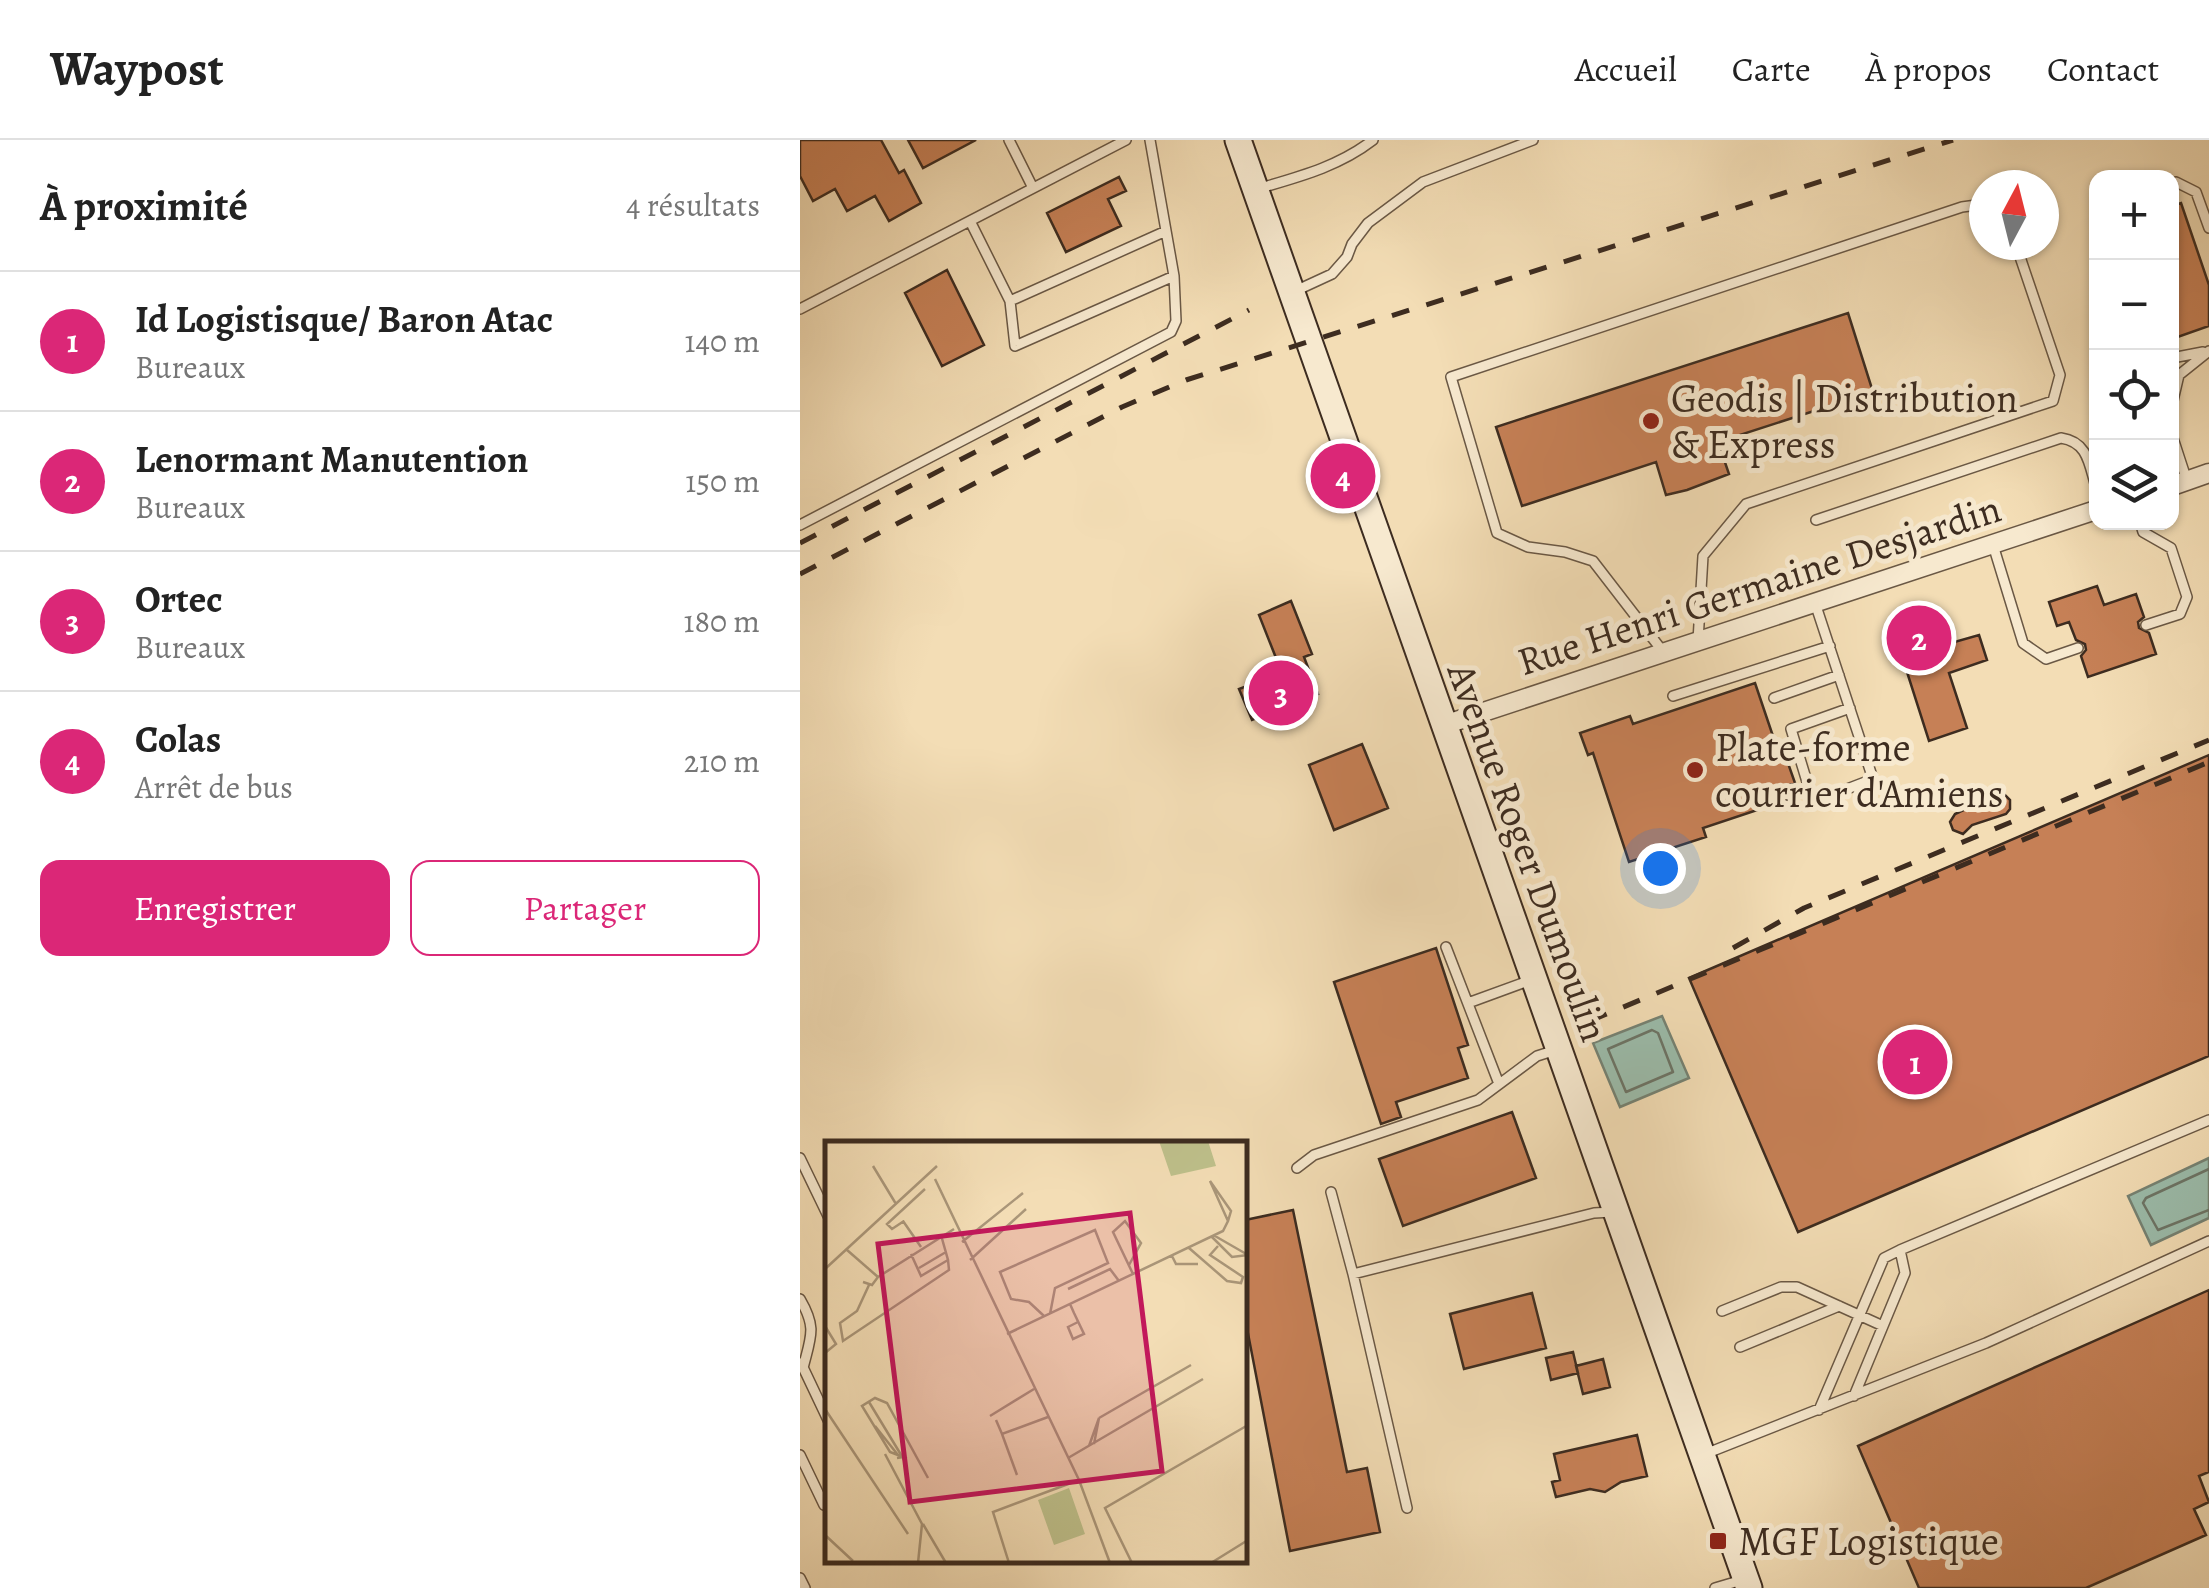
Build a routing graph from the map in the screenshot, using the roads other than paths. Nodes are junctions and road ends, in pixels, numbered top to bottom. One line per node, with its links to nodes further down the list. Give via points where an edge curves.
1 (1009, 140): 8 (lane)
2 (1126, 140): 8 (lane)
3 (1150, 140): 13 (lane)
4 (1238, 140): 9 (main road, Avenue Roger Dumoulin)
5 (1372, 140): 9 (lane, via 1322,170)
6 (1532, 140): 16 (lane, via 1423,182 1368,223 1332,274)
7 (2179, 184): 12 (lane, via 2196,192)
8 (1033, 188): 11 (lane)
9 (1254, 190): 16 (main road, Avenue Roger Dumoulin)
10 (1969, 206): 35 (lane, via 1451,377 1497,533 1593,562)
11 (970, 220): 17 (lane); 18 (lane)
12 (2209, 228)
13 (1166, 231): 15 (lane); 17 (lane)
14 (2021, 260): 32 (lane, via 2060,375 2053,402 1746,504 1704,556)
15 (1174, 276): 17 (lane, via 1015,346); 27 (lane, via 1171,332)
16 (1291, 294): 40 (main road, Avenue Roger Dumoulin)
17 (1010, 301)
18 (800, 309)
19 (2208, 352): 20 (lane); 21 (lane)
20 (2179, 357)
21 (2179, 375)
22 (2089, 463): 26 (lane, via 2078,443 2061,438)
23 (2209, 474): 24 (street)
24 (2179, 483)
25 (2089, 512): 29 (street, Rue Henri Germaine Desjardin)
26 (1816, 520)
27 (800, 525)
28 (2142, 530): 31 (lane, via 2171,548 2187,597 2180,614)
29 (1992, 545): 30 (street, Rue Henri Germaine Desjardin); 34 (lane, via 2023,643 2046,659)
30 (1815, 603): 32 (street, Rue Henri Germaine Desjardin); 33 (lane)
31 (2146, 626)
32 (1698, 641): 35 (street, Rue Henri Germaine Desjardin)
33 (1830, 646): 36 (lane); 37 (lane)
34 (2078, 648)
35 (1664, 653): 40 (street, Rue Henri Germaine Desjardin)
36 (1840, 675): 38 (lane); 39 (lane)
37 (1674, 696)
38 (1774, 698)
39 (1850, 708): 39 (lane, via 1873,779 1811,796 1791,729)
40 (1444, 725): 42 (main road, Avenue Roger Dumoulin)
41 (1446, 947): 43 (lane)
42 (1534, 979): 43 (lane); 44 (main road, Avenue Roger Dumoulin)
43 (1468, 1003): 45 (lane)
44 (1558, 1049): 45 (lane); 51 (main road, Avenue Roger Dumoulin)
45 (1499, 1084): 48 (lane, via 1478,1100 1314,1155)
46 (2209, 1120): 53 (lane)
47 (800, 1158): 50 (lane)
48 (1296, 1168)
49 (1331, 1192): 54 (lane)
50 (825, 1210)
51 (1618, 1211): 54 (lane); 65 (main road, Avenue Roger Dumoulin)
52 (2209, 1241): 62 (lane, via 1986,1344)
53 (1900, 1250): 58 (lane, via 1884,1258); 59 (lane, via 1905,1273)
54 (1353, 1274): 68 (lane)
55 (800, 1300): 61 (lane, via 814,1329)
56 (1839, 1306): 57 (lane, via 1782,1287); 58 (lane); 60 (lane)
57 (1722, 1310)
58 (1860, 1315): 59 (lane); 63 (lane)
59 (1884, 1326): 62 (lane)
60 (1740, 1347)
61 (802, 1364): 64 (lane)
62 (1854, 1396): 63 (lane)
63 (1819, 1410): 65 (lane)
64 (825, 1414)
65 (1704, 1454): 70 (main road, Avenue Roger Dumoulin)
66 (800, 1455): 67 (lane)
67 (824, 1505)
68 (1407, 1508)
69 (800, 1578): 71 (lane)
70 (1748, 1583): 72 (lane)
71 (804, 1588)
72 (1716, 1588)

